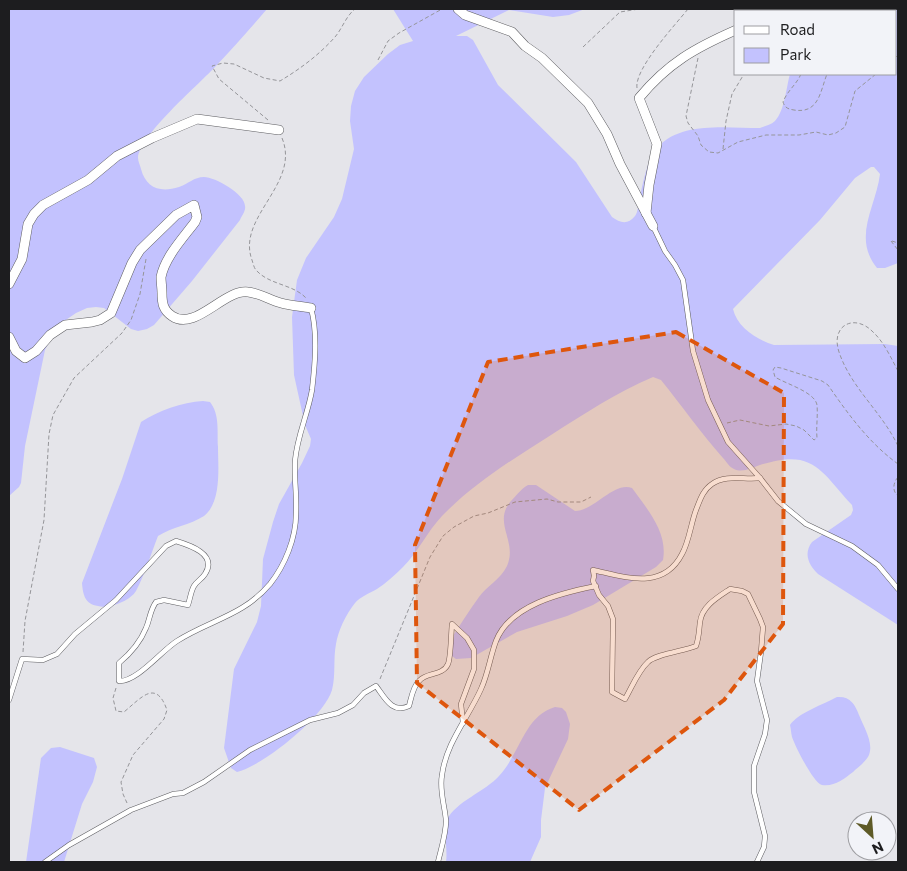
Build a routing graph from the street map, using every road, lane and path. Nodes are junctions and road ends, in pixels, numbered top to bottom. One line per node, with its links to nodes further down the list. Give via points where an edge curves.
1 (355, 9): 15 (path, via 321,52 280,81 264,78 234,64 212,66 219,79)
2 (442, 9): 9 (path, via 399,32 388,42)
3 (458, 9): 18 (street, via 512,32 588,103)
4 (639, 9): 8 (path, via 620,12)
5 (688, 9): 14 (path, via 642,71 636,84)
6 (734, 31): 7 (street)
7 (701, 46): 14 (street, via 680,58); 17 (path, via 686,116 701,145 709,152)
8 (583, 47)
9 (378, 60)
10 (743, 75): 17 (path, via 732,94)
11 (801, 75): 12 (path, via 782,102 788,109 802,112 816,104)
12 (827, 75)
13 (875, 75): 17 (path, via 855,91 845,127 836,133 766,135 738,142)
14 (639, 98): 18 (street, via 657,144)
15 (268, 120)
16 (279, 130): 23 (street, via 197,119 117,156 88,180 43,205 34,214 28,224 22,259); 24 (path, via 285,150 284,170 250,233 249,254 255,270 266,279 305,296)
17 (723, 150)
18 (646, 213): 19 (street)
19 (653, 226): 27 (lane, via 664,251 683,280 693,350)
20 (898, 242): 21 (path, via 891,240)
21 (898, 250)
22 (146, 259): 36 (path, via 140,294 131,320 122,333 74,378 53,415 44,520 25,621)
23 (9, 284)
24 (311, 308): 25 (street, via 248,292 223,300 189,319 173,317 164,309 161,278 167,262 195,222 194,205 176,215 140,250 111,313 100,320 65,325 24,358 16,352); 37 (lane, via 315,325 312,388 295,461 295,527 286,557 271,582 254,601 177,641 134,677)
25 (9, 336)
26 (898, 371): 28 (path, via 874,332 857,322 850,322 837,335 836,342 848,371)
27 (719, 425): 29 (path, via 740,420 769,426 786,424 804,430 814,440 817,438 814,398 774,377 775,367 781,368 828,385 863,432); 31 (lane, via 728,442)
28 (898, 446)
29 (898, 464)
30 (898, 477): 32 (path, via 894,481)
31 (760, 478): 34 (lane, via 722,479 702,493 683,552 671,570 655,578 632,578 593,570); 35 (lane, via 778,501 806,524 852,546 878,566)
32 (898, 496)
33 (591, 497): 38 (path, via 581,502 515,502 474,516 454,527 430,557)
34 (596, 586): 40 (lane, via 552,597 521,612 506,624 496,640 482,688); 44 (lane, via 613,619 612,692 625,698 648,660 696,646 700,620 711,602 730,589 748,594 763,627 757,681 767,720 766,734 754,766 754,792 765,836)
35 (898, 589)
36 (22, 659): 37 (lane, via 43,660 56,654 123,593 166,546 176,541 194,547 207,560 205,575 194,585 188,605 164,600 156,602 136,648 119,663); 39 (lane)
37 (119, 681): 41 (path, via 113,698 116,711 124,712 146,694 155,693 161,696 167,710 164,719 133,755 121,782)
38 (376, 686): 40 (lane, via 394,708 408,706 418,681 443,670 448,664 452,624 474,650 474,669 461,704); 41 (lane, via 338,713 310,720 250,750 183,793)
39 (9, 700)
40 (462, 724): 43 (lane, via 451,742 441,778 446,824)
41 (131, 810): 42 (lane)
42 (45, 862)
43 (438, 862)
44 (757, 862)

